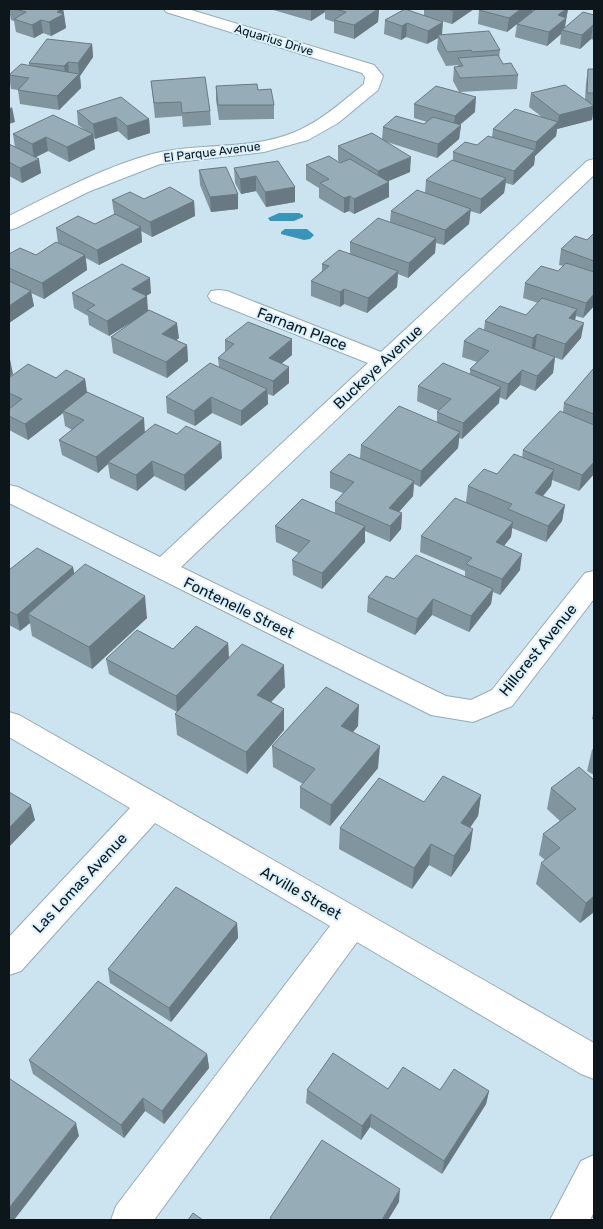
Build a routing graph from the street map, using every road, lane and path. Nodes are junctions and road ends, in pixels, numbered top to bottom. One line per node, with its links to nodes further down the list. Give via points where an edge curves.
1 (172, 9): 2 (street, Aquarius Drive, via 368,69)
2 (374, 76): 4 (street, El Parque Avenue, via 372,86 339,114 301,136 264,146 157,158 81,188)
3 (594, 165): 6 (street, Buckeye Avenue)
4 (9, 224)
5 (219, 296): 6 (street, Farnam Place)
6 (385, 362): 8 (street, Buckeye Avenue)
7 (9, 493): 8 (street, Fontenelle Street)
8 (162, 570): 10 (street, Fontenelle Street, via 441,707)
9 (594, 580): 10 (street, Hillcrest Avenue, via 502,698)
10 (473, 710)
11 (9, 723): 12 (street, Arville Street)
12 (152, 806): 13 (street, Arville Street); 14 (street, Las Lomas Avenue)
13 (352, 923): 15 (street, Arville Street); 17 (street)
14 (9, 960)
15 (594, 1062)
16 (594, 1174): 18 (street)
17 (130, 1220)
18 (569, 1220)

